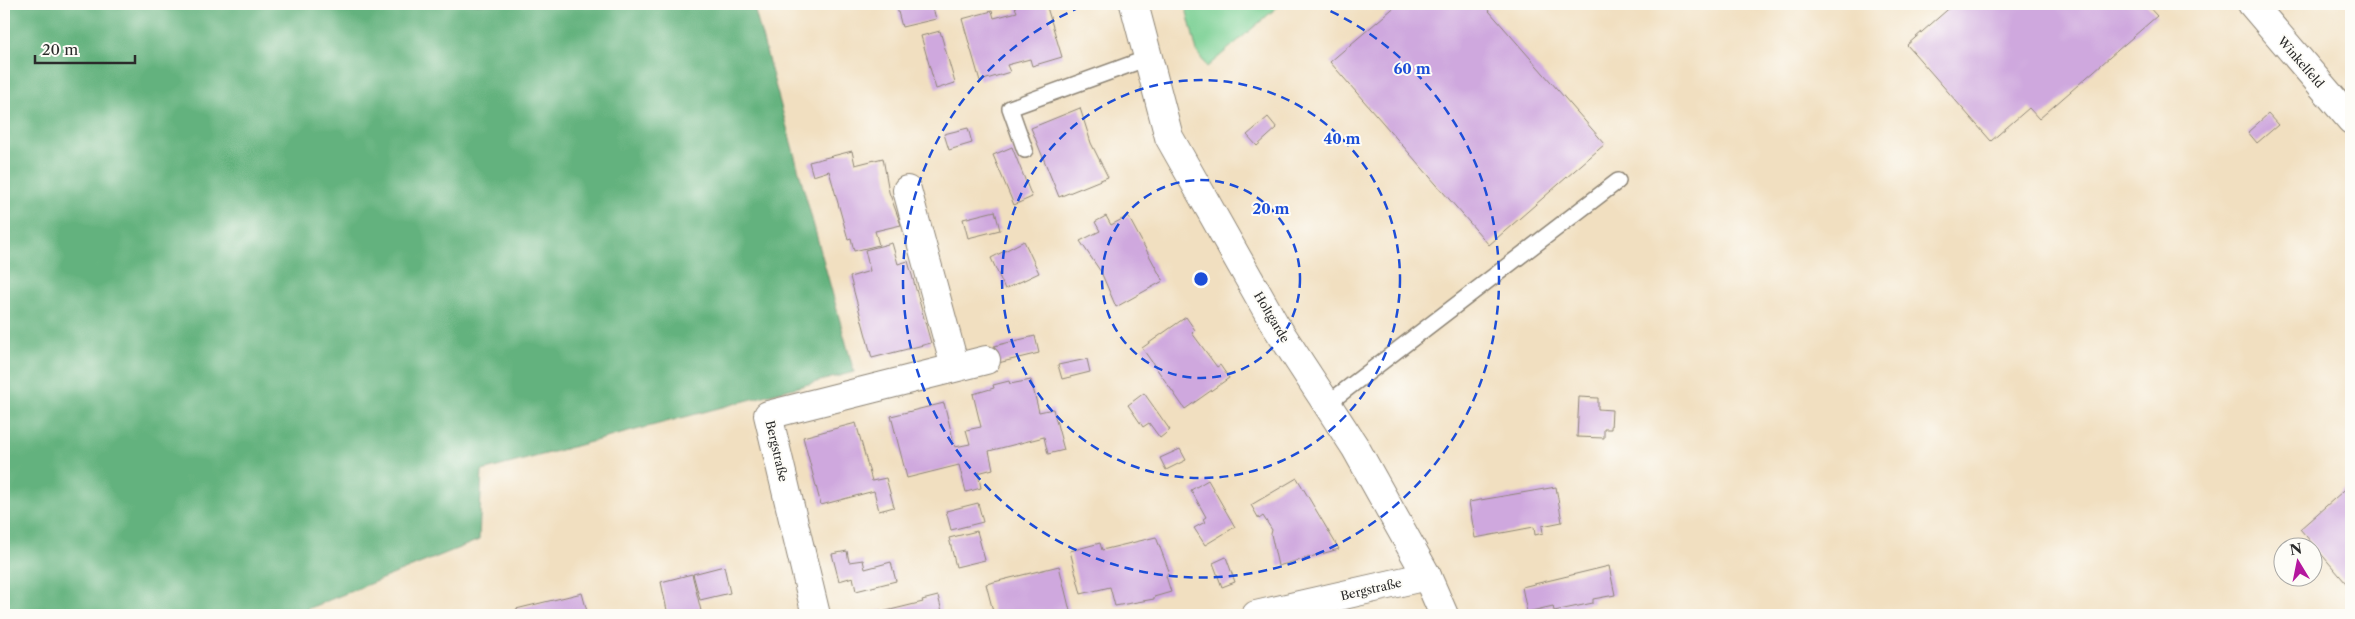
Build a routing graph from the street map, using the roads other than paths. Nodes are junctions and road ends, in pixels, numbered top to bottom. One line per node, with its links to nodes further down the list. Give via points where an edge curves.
1 (1134, 4): 3 (street, Holtgarde)
2 (2252, 4): 4 (street, Winkelfeld)
3 (1148, 58): 5 (lane, via 1010,108); 10 (street, Holtgarde, via 1169,137 1274,323)
4 (2351, 120)
5 (1025, 150)
6 (1618, 181): 10 (lane)
7 (907, 190): 9 (street)
8 (986, 360): 9 (street, Bergstraße)
9 (955, 367): 12 (street, Bergstraße, via 768,415)
10 (1327, 404): 11 (street, Holtgarde, via 1355,447)
11 (1427, 576): 13 (street, Bergstraße); 14 (street, Holtgarde)
12 (816, 615)
13 (1256, 615)
14 (1444, 615)

